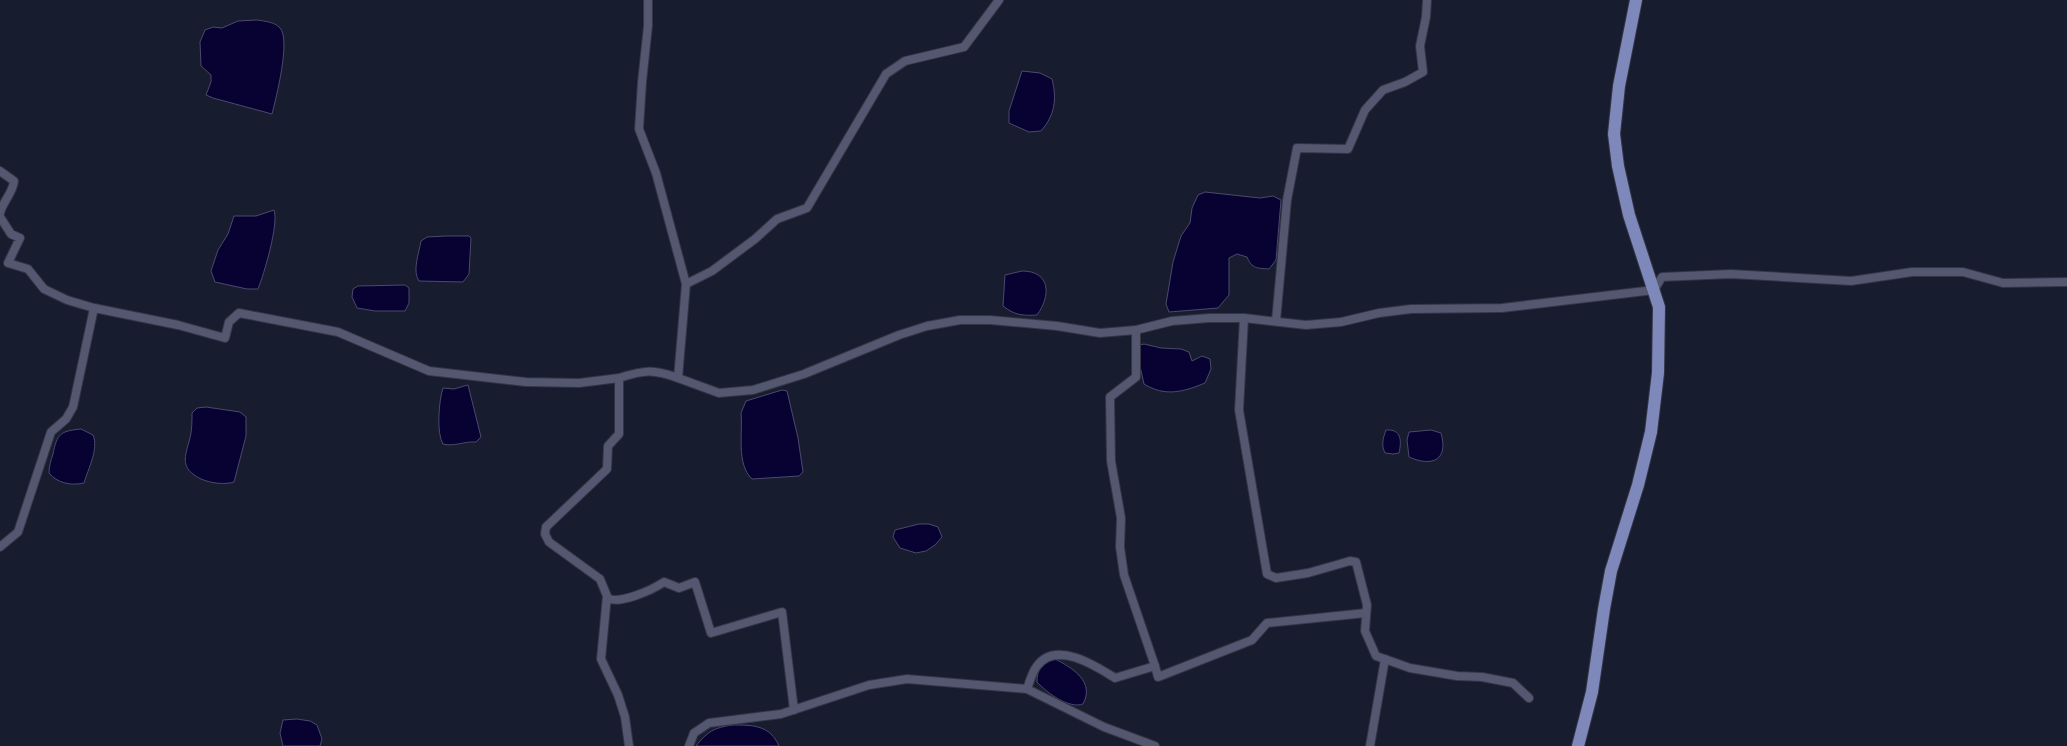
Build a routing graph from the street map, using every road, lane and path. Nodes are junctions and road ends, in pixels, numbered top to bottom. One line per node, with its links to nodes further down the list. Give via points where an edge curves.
1 (648, 0): 9 (street, via 639,129 656,173)
2 (999, 0): 9 (street, via 964,47 905,61 886,74 807,208 777,219 756,239 712,272)
3 (1427, 0): 13 (street, via 1420,46 1423,72 1382,90 1365,110 1348,149 1297,148 1288,200)
4 (1636, 0): 10 (main road, via 1619,86 1614,134 1629,215)
5 (0, 171): 6 (street, via 14,181 11,193 2,203)
6 (0, 213)
7 (0, 217): 11 (street, via 11,234 20,238 8,263 28,269 44,289 67,300)
8 (2067, 282): 10 (street, via 2003,283 1963,272 1912,272 1851,281 1731,274 1662,277)
9 (686, 284): 16 (street)
10 (1654, 290): 13 (street, via 1502,308 1411,309 1340,322 1306,325); 29 (main road, via 1659,307 1658,373 1650,432 1638,485 1611,571 1592,692)
11 (94, 308): 15 (street, via 178,325 225,338 229,322 239,313 338,332 429,371 464,376 579,384); 17 (street, via 73,407 66,419 50,432 18,532)
12 (1244, 318): 13 (street); 14 (street, via 1172,321); 19 (street, via 1239,410 1267,574 1276,578 1308,573 1350,561 1356,562 1367,605)
13 (1276, 321)
14 (1136, 330): 16 (street, via 1100,333 1057,326 960,320 927,326 899,335 804,374 753,390 718,393); 21 (street, via 1136,377 1110,397 1111,454 1121,518 1120,547 1124,575)
15 (619, 378): 16 (street, via 642,370); 18 (street, via 619,434 608,446 607,469 546,527 545,534 549,542 600,579)
16 (678, 378)
17 (0, 547)
18 (607, 598): 24 (street, via 611,601 624,599 664,582 679,588 695,582 711,633 782,612); 25 (street, via 601,659 621,702)
19 (1366, 613): 20 (street, via 1365,631 1376,656); 21 (street, via 1268,623 1252,640 1158,677)
20 (1385, 659): 23 (street, via 1410,668 1513,683); 28 (street)
21 (1156, 666): 22 (street, via 1115,678 1085,659 1057,654 1036,666)
22 (1027, 689): 24 (street, via 907,679 869,685); 27 (street, via 1104,727)
23 (1529, 698)
24 (794, 710): 26 (street, via 709,723 694,733)
25 (629, 746)
26 (689, 746)
27 (1155, 746)
28 (1370, 746)
29 (1578, 746)

